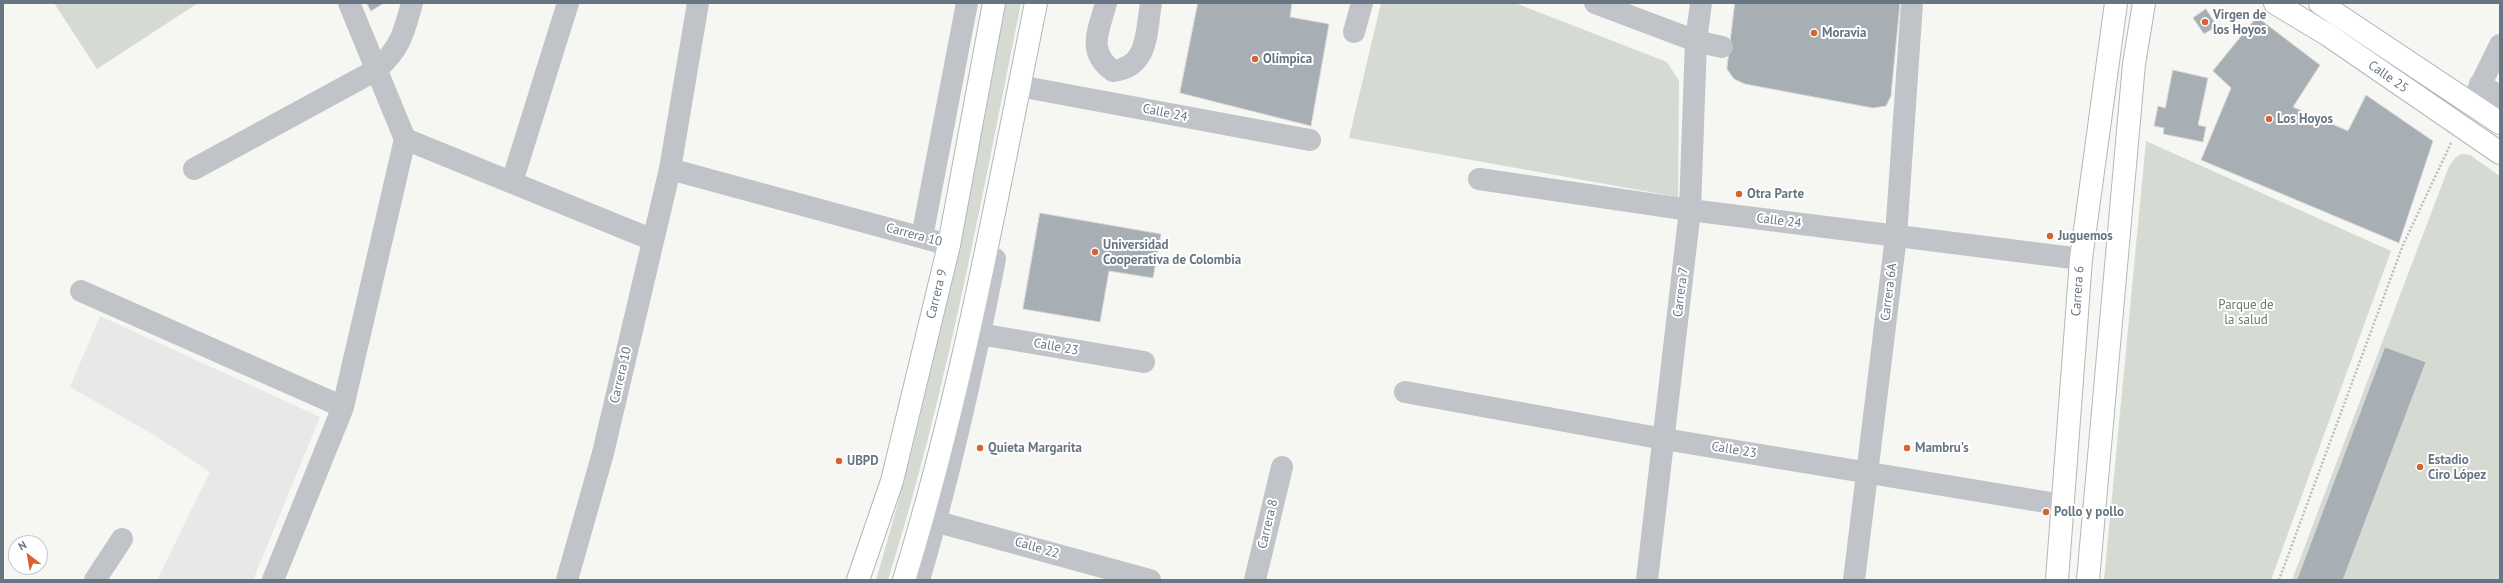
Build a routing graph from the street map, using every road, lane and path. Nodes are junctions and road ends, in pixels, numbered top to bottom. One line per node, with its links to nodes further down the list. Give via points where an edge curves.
1 (349, 3): 25 (street)
2 (412, 3): 25 (street, via 403,37 391,57)
3 (568, 3): 38 (street)
4 (698, 3): 36 (street, Carrera 10)
5 (967, 3): 41 (street)
6 (994, 3): 43 (main road, Carrera 9)
7 (1036, 3): 27 (main road)
8 (1047, 3): 27 (street)
9 (1106, 3): 10 (street, via 1096,44 1097,54 1103,64 1113,71 1126,70 1143,52)
10 (1151, 3)
11 (1362, 3): 20 (street)
12 (1596, 3): 22 (street)
13 (1701, 3): 22 (street, Carrera 7)
14 (1912, 3): 40 (street, Carrera 6A)
15 (2106, 3): 21 (main road)
16 (2116, 3): 21 (main road, Carrera 6)
17 (2144, 3): 67 (main road, via 2134,72)
18 (2275, 3): 31 (main road, Calle 25, via 2328,35)
19 (2334, 7): 29 (main road)
20 (1354, 32)
21 (2111, 33): 44 (main road, Carrera 6)
22 (1696, 41): 24 (street); 39 (street, Carrera 7)
23 (2500, 45): 26 (street)
24 (1722, 47)
25 (376, 70): 32 (street); 35 (street)
26 (2480, 84): 28 (street); 29 (street)
27 (1025, 87): 33 (street, Calle 24); 46 (main road)
28 (2500, 97)
29 (2471, 104): 30 (main road)
30 (2500, 123)
31 (2459, 127): 34 (main road, Calle 25); 68 (path, via 2403,245)
32 (406, 138): 38 (street); 49 (street)
33 (1310, 140)
34 (2500, 154)
35 (194, 169)
36 (670, 169): 41 (street, Carrera 10); 42 (street, Carrera 10)
37 (1479, 179): 39 (street, Calle 24)
38 (512, 182): 42 (street)
39 (1690, 210): 40 (street, Calle 24); 50 (street, Carrera 7)
40 (1896, 236): 44 (street, Calle 24); 52 (street, Carrera 6A)
41 (922, 237): 43 (street, Carrera 10)
42 (653, 240): 58 (street, Carrera 10, via 602,453)
43 (949, 245): 59 (main road, Carrera 9, via 892,481)
44 (2081, 259): 53 (main road, Carrera 6)
45 (81, 291): 49 (street)
46 (974, 334): 47 (street, Calle 23); 54 (main road)
47 (1144, 362)
48 (1405, 392): 50 (street, Calle 23)
49 (343, 407): 57 (street)
50 (1664, 439): 52 (street, Calle 23); 64 (street, Carrera 7)
51 (1282, 467): 63 (street, Carrera 8)
52 (1867, 472): 53 (street, Calle 23); 65 (street, Carrera 6A)
53 (2063, 505): 66 (main road, Carrera 6)
54 (930, 519): 60 (main road); 61 (street); 62 (street, Calle 22)
55 (122, 539): 56 (street)
56 (95, 580)
57 (273, 580)
58 (567, 580)
59 (858, 580)
60 (904, 580)
61 (919, 580)
62 (1150, 580)
63 (1255, 580)
64 (1647, 580)
65 (1854, 580)
66 (2057, 580)
67 (2088, 580)
68 (2279, 580)

